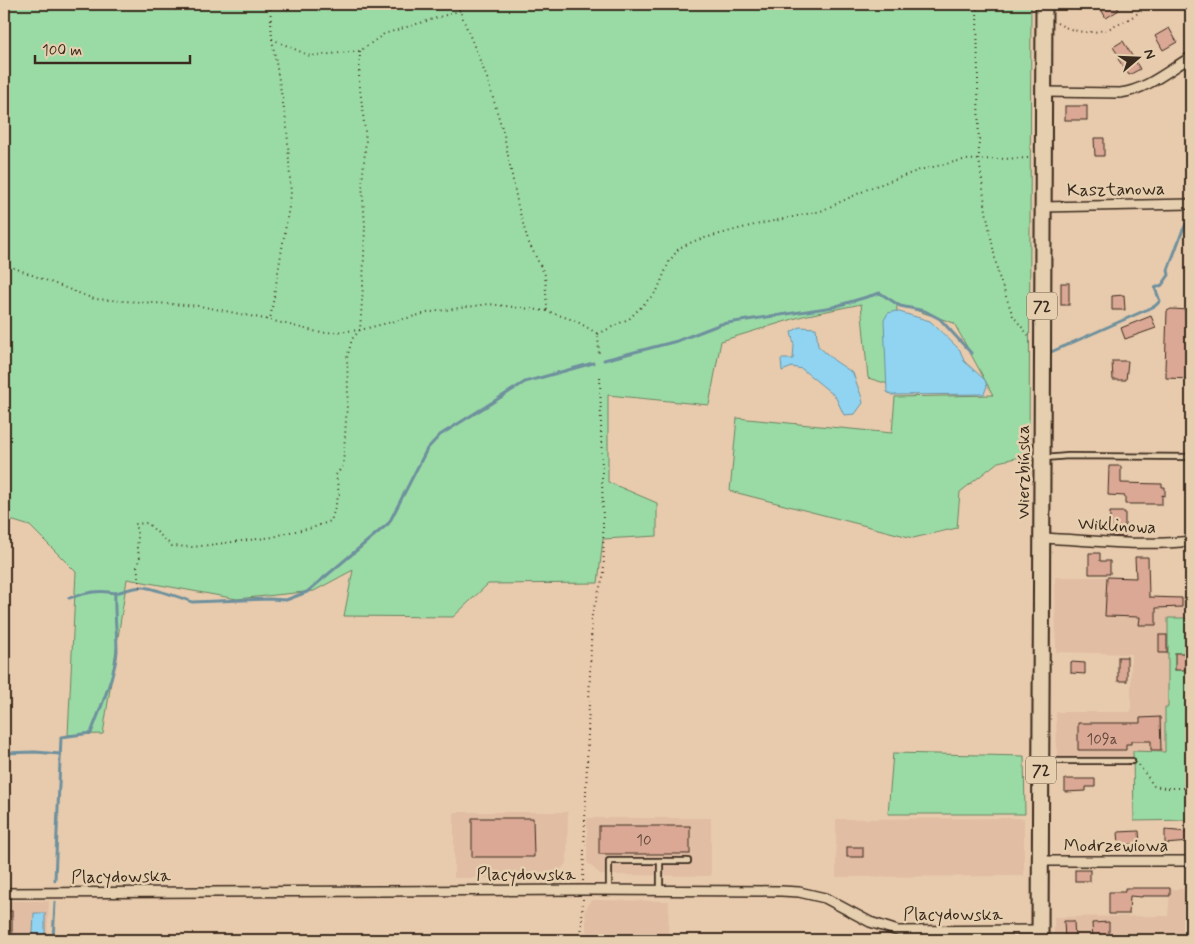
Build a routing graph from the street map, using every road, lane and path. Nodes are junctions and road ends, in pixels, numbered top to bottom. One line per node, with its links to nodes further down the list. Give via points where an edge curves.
1 (270, 4): 8 (path)
2 (457, 4): 7 (path)
3 (470, 4): 7 (path)
4 (977, 4): 13 (path)
5 (1152, 4): 6 (path, via 1122,24 1089,33 1071,30)
6 (1044, 10): 11 (main road, Wierzbińska / 72)
7 (459, 11): 9 (path, via 384,34); 17 (path, via 487,78 504,135 528,241 545,275)
8 (272, 39): 9 (path, via 310,56); 18 (path, via 287,127 291,195)
9 (360, 51): 19 (path, via 359,80 366,140 362,184 365,226)
10 (1191, 56): 11 (street, via 1142,87 1120,94)
11 (1043, 92): 12 (main road, Wierzbińska / 72)
12 (1042, 158): 13 (path); 15 (main road, Wierzbińska / 72)
13 (979, 159): 20 (path, via 920,170 870,188 821,211 697,240 680,248 669,262 656,291 630,318); 21 (path, via 998,274 1013,316)
14 (1191, 204): 15 (street, Kasztanowa)
15 (1042, 207): 25 (main road, Wierzbińska / 72)
16 (4, 264): 18 (path, via 94,299 200,306)
17 (547, 311): 19 (path, via 489,304 431,312); 20 (path, via 576,321)
18 (270, 320): 19 (path, via 321,333)
19 (360, 330): 28 (path, via 352,339 347,358 343,466 336,475 339,494 331,521 273,537 193,547 172,546 147,523 135,524)
20 (598, 334): 22 (path)
21 (1029, 336)
22 (599, 355)
23 (600, 373): 36 (path, via 604,574 592,614)
24 (1191, 457): 25 (lane)
25 (1041, 458): 26 (main road, Wierzbińska / 72)
26 (1041, 538): 27 (street, Wiklinowa, via 1124,544); 29 (main road, Wierzbińska / 72)
27 (1191, 541)
28 (140, 587)
29 (1041, 761): 30 (lane); 34 (main road, Wierzbińska / 72)
30 (1132, 761): 31 (path, via 1139,765 1154,786)
31 (1191, 788)
32 (660, 861): 33 (lane); 37 (lane, via 609,861); 38 (lane)
33 (688, 861)
34 (1041, 861): 35 (street, Modrzewiowa); 40 (main road, Wierzbińska / 72)
35 (1191, 861)
36 (583, 890): 37 (street, Placydowska); 39 (street, Placydowska); 41 (path)
37 (609, 890): 38 (street, Placydowska)
38 (660, 890): 40 (street, Placydowska, via 799,892 825,898 870,922 898,931)
39 (4, 893)
40 (1040, 935)
41 (581, 940)

